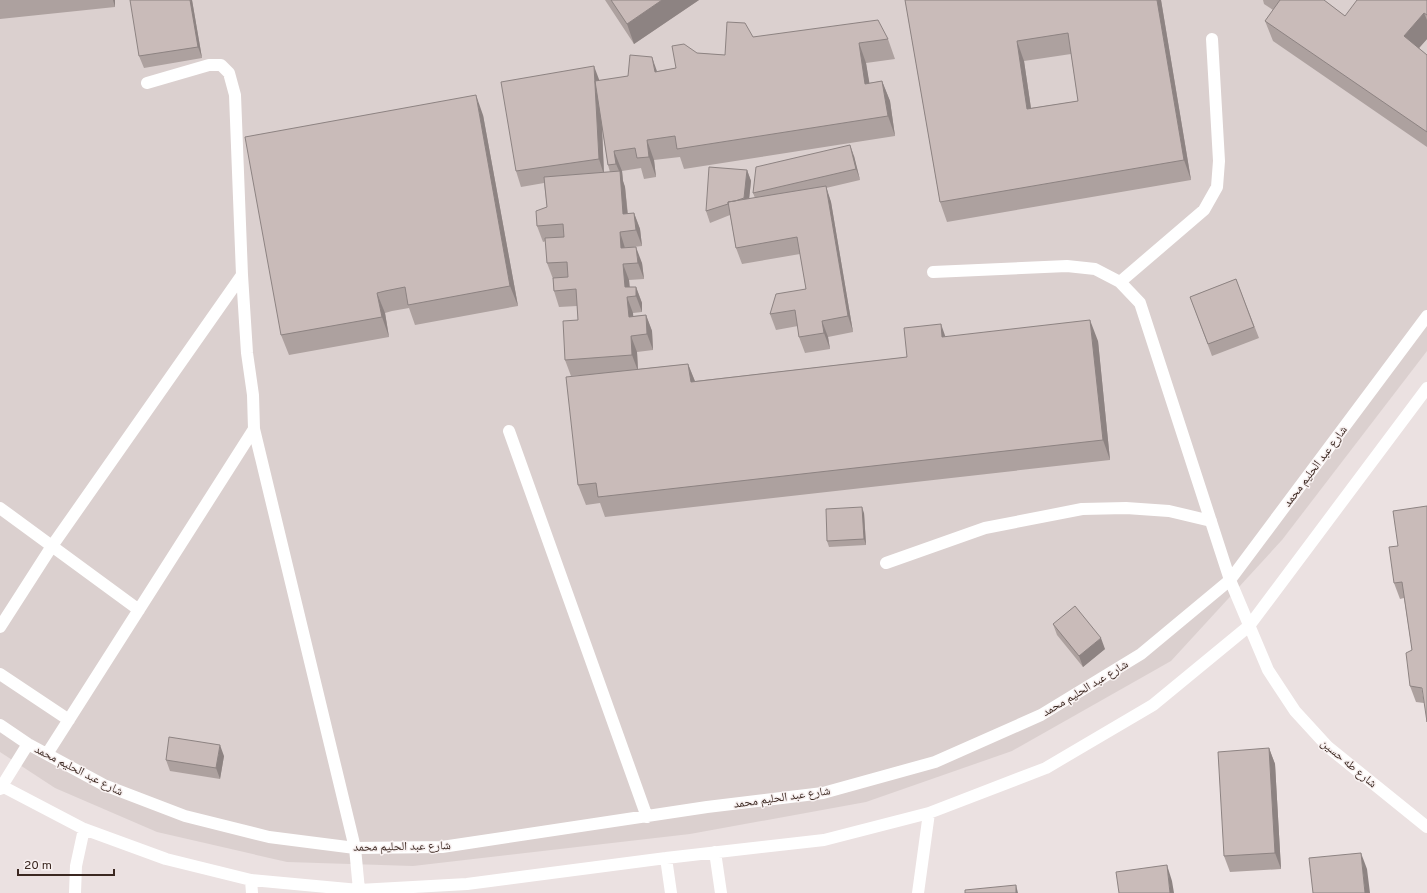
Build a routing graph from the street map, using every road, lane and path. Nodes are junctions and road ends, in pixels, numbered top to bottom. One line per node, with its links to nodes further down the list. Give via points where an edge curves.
1 (1212, 39): 5 (street, via 1219,161 1217,188 1204,210)
2 (147, 83): 4 (street, via 209,65 221,65 229,73 235,95)
3 (932, 272): 5 (street, شارع طه حسين, via 1066,266 1095,269)
4 (242, 275): 8 (street); 12 (street)
5 (1120, 282): 11 (street, شارع طه حسين, via 1140,303)
6 (1427, 316): 14 (street, شارع عبد الحليم محمد)
7 (1427, 388): 16 (street)
8 (254, 429): 15 (street); 28 (street)
9 (509, 431): 25 (street)
10 (0, 508): 12 (street)
11 (1211, 521): 13 (street, via 1169,512 1126,508 1082,509 986,528); 14 (street, شارع طه حسين)
12 (52, 546): 15 (street); 17 (street)
13 (886, 563)
14 (1230, 580): 16 (street, شارع طه حسين); 25 (street, شارع عبد الحليم محمد, via 1134,658 1041,715 935,762 823,793)
15 (139, 610): 19 (street)
16 (1249, 626): 24 (street, via 1153,705 1046,768); 26 (street, شارع طه حسين, via 1268,670 1295,711 1328,747)
17 (0, 627)
18 (0, 674): 19 (street)
19 (68, 720): 22 (street)
20 (0, 725): 21 (street, شارع عبد الحليم محمد)
21 (28, 744): 22 (street, شارع عبد الحليم محمد); 23 (street)
22 (47, 754): 28 (street, شارع عبد الحليم محمد, via 104,785 185,816 269,837)
23 (1, 787): 27 (street)
24 (929, 813): 29 (street, via 824,840); 38 (street)
25 (647, 817): 28 (street, شارع عبد الحليم محمد, via 442,847)
26 (1427, 827)
27 (84, 829): 31 (street, via 166,859); 34 (street, via 76,866)
28 (355, 848): 33 (street)
29 (715, 852): 30 (street); 37 (street)
30 (666, 858): 32 (street); 36 (street)
31 (251, 880): 33 (street); 35 (street)
32 (467, 888): 33 (street)
33 (359, 890)
34 (75, 893)
35 (252, 893)
36 (671, 893)
37 (721, 893)
38 (918, 893)

